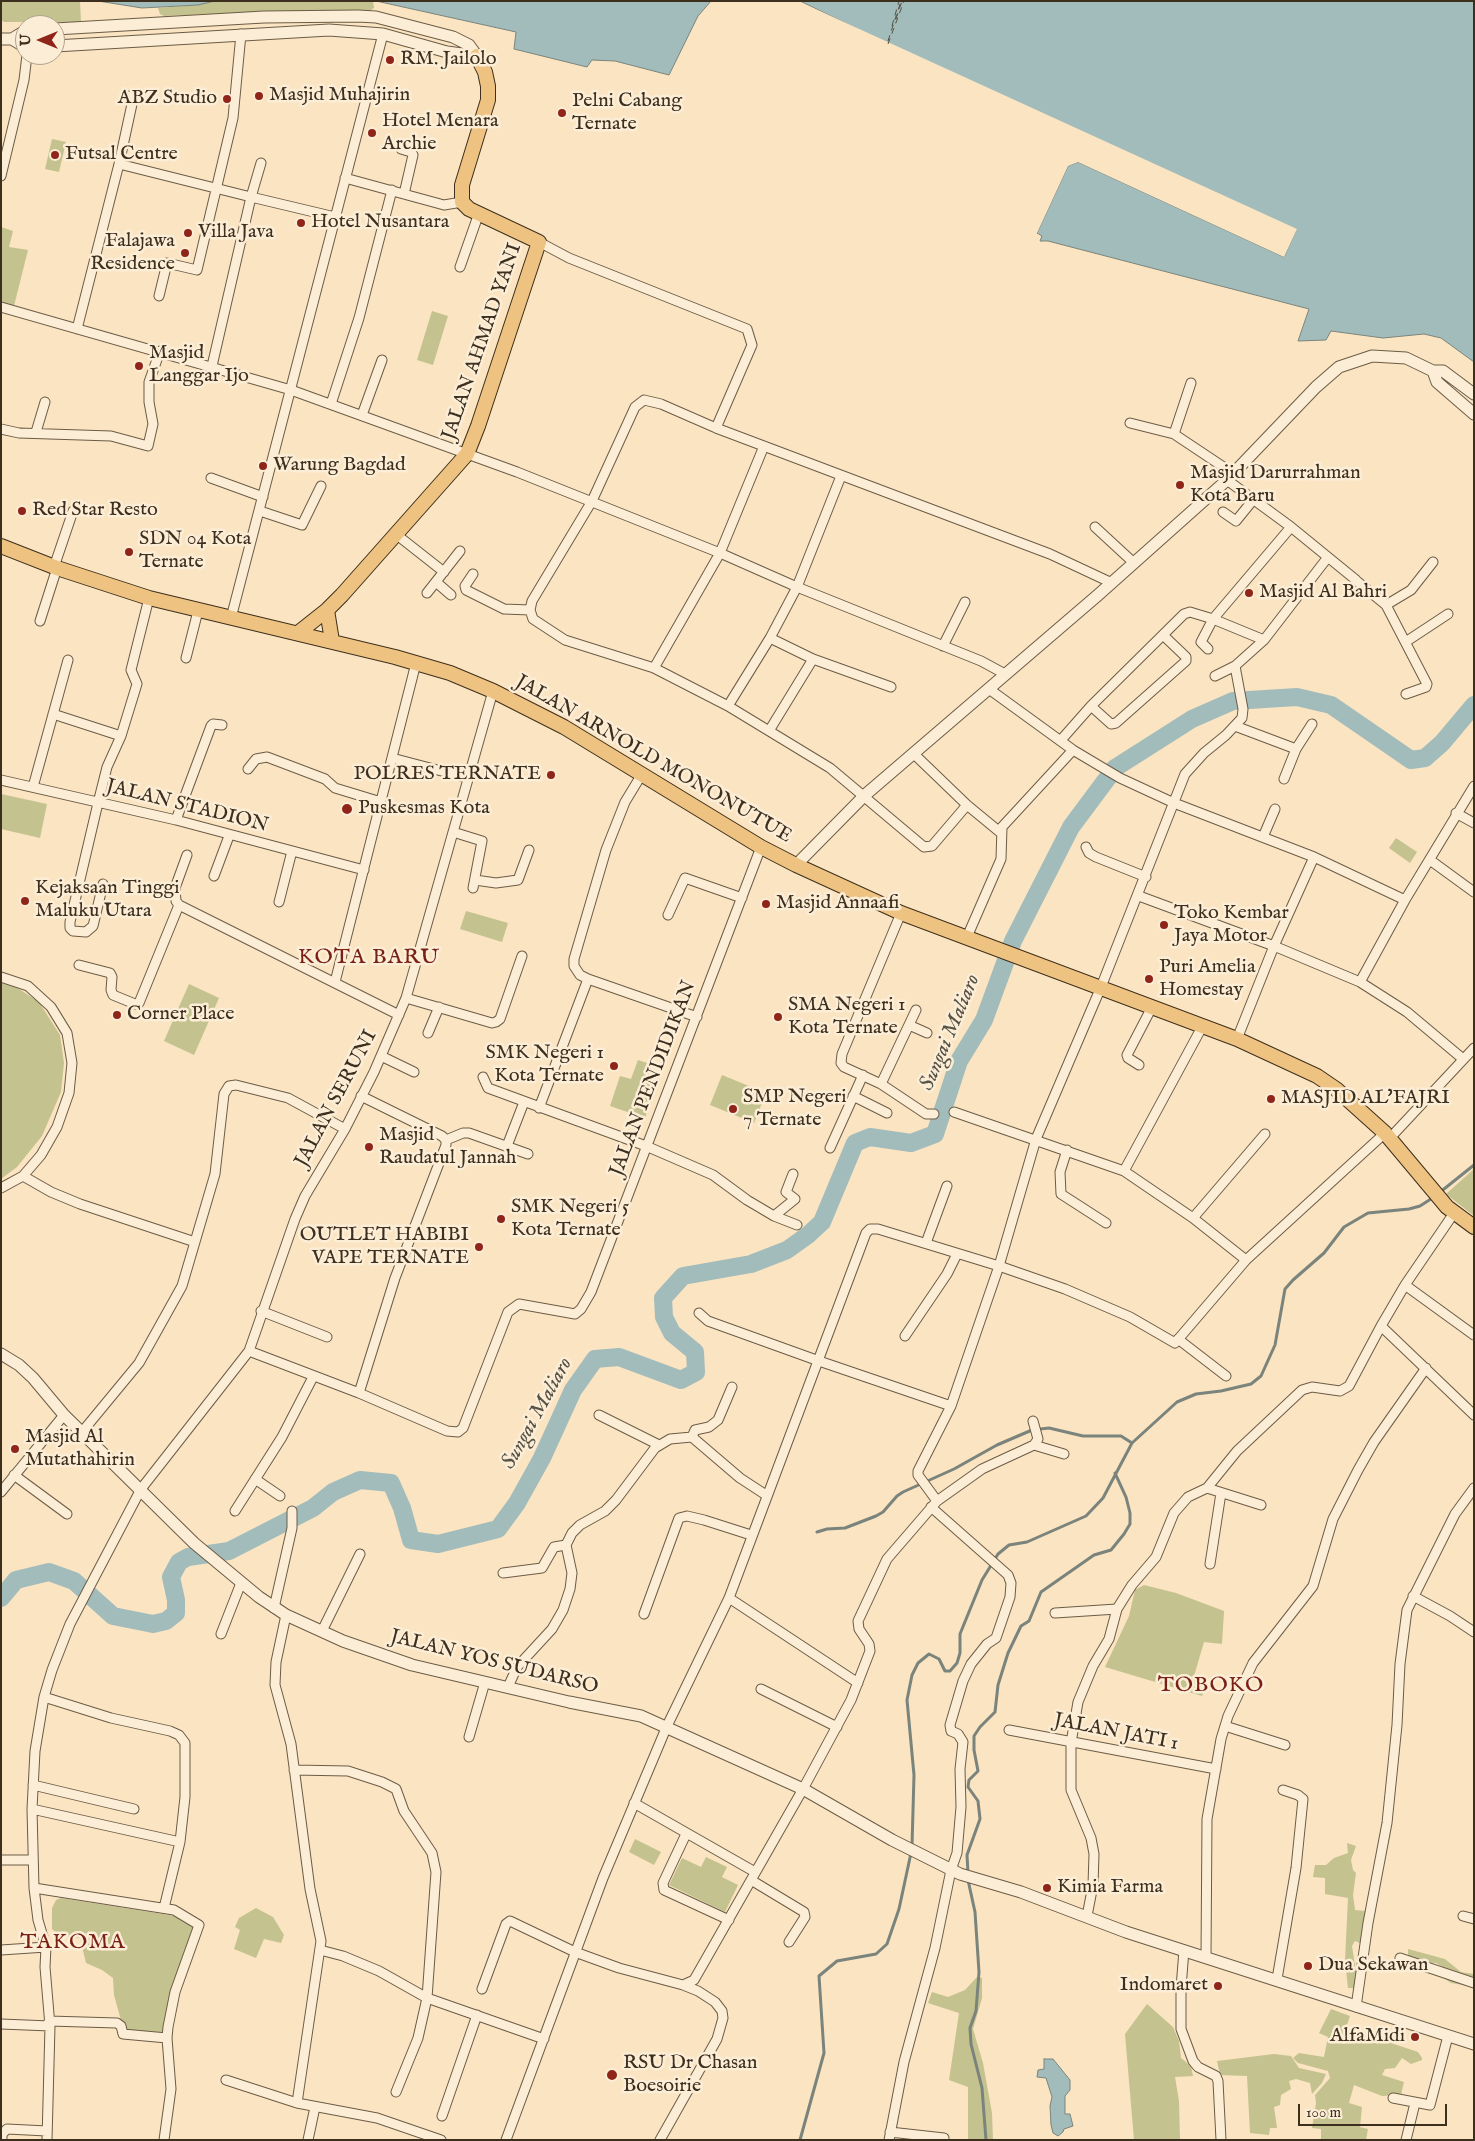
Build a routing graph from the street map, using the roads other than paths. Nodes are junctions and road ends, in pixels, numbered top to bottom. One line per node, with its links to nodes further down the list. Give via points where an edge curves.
1 (65, 28): 4 (street, via 345,15 376,17)
2 (242, 34): 3 (street, via 329,30); 5 (street); 15 (street, via 235,110)
3 (383, 34): 6 (street); 14 (street)
4 (453, 36): 6 (street, via 455,50); 7 (street, via 469,46)
5 (65, 45)
6 (447, 52): 7 (street)
7 (477, 56): 19 (highway, via 487,79 488,100 462,185)
8 (25, 65): 13 (street)
9 (129, 96): 12 (street, via 132,104)
10 (401, 149): 17 (street, via 412,152 413,156)
11 (260, 163): 18 (street)
12 (119, 164): 15 (street); 26 (street)
13 (1, 176)
14 (345, 178): 16 (street); 21 (street)
15 (217, 188): 18 (street); 24 (street, via 196,270 167,263)
16 (392, 190): 17 (street); 35 (street, via 359,318)
17 (404, 194): 19 (street, via 444,205)
18 (251, 197): 21 (street); 29 (street)
19 (462, 202): 20 (highway, JALAN AHMAD YANI)
20 (479, 213): 22 (highway, JALAN AHMAD YANI); 23 (street)
21 (335, 217): 32 (street)
22 (539, 242): 39 (street, via 569,258 747,328 752,345); 44 (highway, JALAN AHMAD YANI)
23 (460, 267)
24 (159, 296)
25 (1, 307): 26 (street)
26 (77, 329): 27 (street)
27 (160, 352): 29 (street); 41 (street, via 149,382 152,424 148,446 111,436)
28 (382, 360): 37 (street)
29 (212, 366): 32 (street)
30 (1432, 371): 33 (street, via 1443,371); 36 (street, via 1437,382); 46 (street, via 1397,357 1362,358 1339,366)
31 (1191, 383): 42 (street)
32 (291, 390): 35 (street); 49 (street)
33 (1474, 394)
34 (45, 402): 41 (street)
35 (331, 404): 37 (street)
36 (1474, 414)
37 (362, 415): 44 (street)
38 (1130, 422): 42 (street)
39 (716, 428): 43 (street); 51 (street, via 662,404 650,400 640,402)
40 (1, 429): 41 (street)
41 (36, 432)
42 (1174, 434): 46 (street)
43 (764, 446): 45 (street); 60 (street)
44 (467, 454): 51 (street); 57 (highway, JALAN AHMAD YANI)
45 (841, 476): 68 (street, via 1050,554); 69 (street)
46 (1231, 477): 50 (street); 63 (street)
47 (211, 478): 49 (street)
48 (321, 486): 53 (street, via 302,525)
49 (264, 498): 53 (street)
50 (1253, 500): 54 (street, via 1236,521); 56 (street)
51 (592, 501): 60 (street); 76 (street, via 532,600)
52 (73, 511): 64 (street)
53 (260, 511): 79 (street)
54 (1223, 512)
55 (1095, 527): 63 (street)
56 (1291, 527): 61 (street); 80 (street)
57 (397, 535): 65 (street); 75 (highway, JALAN AHMAD YANI)
58 (1, 546): 64 (highway, JALAN ARNOLD MONONUTUE)
59 (460, 551): 65 (street)
60 (720, 553): 69 (street); 95 (street)
61 (1328, 557): 74 (street); 86 (street)
62 (1432, 562): 74 (street, via 1411,590)
63 (1134, 563): 68 (street)
64 (55, 567): 72 (highway, JALAN ARNOLD MONONUTUE); 81 (street)
65 (444, 572): 67 (street)
66 (473, 574): 76 (street, via 465,586 466,590 504,609)
67 (436, 582): 70 (street); 71 (street)
68 (1112, 583): 96 (street)
69 (798, 588): 84 (street); 88 (street)
70 (427, 593)
71 (452, 595)
72 (149, 598): 77 (highway, JALAN ARNOLD MONONUTUE); 109 (street, via 131,670 137,684)
73 (966, 602): 88 (street)
74 (1386, 606): 87 (street)
75 (327, 610): 82 (highway, JALAN AHMAD YANI); 85 (highway)
76 (530, 610): 95 (street, via 533,619 565,640)
77 (198, 611): 79 (highway, JALAN ARNOLD MONONUTUE); 90 (street)
78 (1448, 614): 87 (street)
79 (231, 618): 82 (highway, JALAN ARNOLD MONONUTUE)
80 (1212, 618): 83 (street, via 1186,612); 86 (street); 89 (street, via 1201,642)
81 (40, 621)
82 (298, 633): 85 (highway, JALAN ARNOLD MONONUTUE)
83 (1163, 635): 103 (street); 103 (street, via 1186,657 1186,661 1116,723 1110,724)
84 (770, 638): 91 (street); 102 (street)
85 (332, 640): 93 (highway, JALAN ARNOLD MONONUTUE)
86 (1264, 640): 94 (street)
87 (1407, 641): 101 (street, via 1427,684)
88 (943, 646): 96 (street)
89 (1208, 649)
90 (186, 658)
91 (813, 659): 98 (street); 108 (street)
92 (68, 660): 104 (street)
93 (416, 664): 100 (highway, JALAN ARNOLD MONONUTUE); 114 (street)
94 (1235, 666): 97 (street); 107 (street, via 1243,708 1242,718)
95 (654, 668): 102 (street)
96 (1005, 674): 99 (street)
97 (1215, 676)
98 (892, 687)
99 (989, 689): 110 (street); 113 (street)
100 (493, 690): 116 (highway, JALAN ARNOLD MONONUTUE, via 564,727); 117 (street, JALAN SERUNI)
101 (1406, 694)
102 (728, 706): 108 (street)
103 (1092, 706): 110 (street)
104 (53, 714): 109 (street); 121 (street)
105 (1312, 724): 111 (street)
106 (222, 725): 129 (street, via 211,726)
107 (1235, 726): 111 (street); 125 (street, via 1190,767)
108 (769, 731): 122 (street, via 830,768)
109 (121, 736): 124 (street, via 107,767)
110 (1061, 740): 112 (street)
111 (1296, 749): 118 (street)
112 (1073, 750): 125 (street, via 1120,778); 132 (street, via 1004,825)
113 (914, 754): 122 (street); 126 (street)
114 (392, 758): 117 (street); 123 (street)
115 (248, 769): 123 (street, via 256,759 267,758 325,779 335,788)
116 (642, 774): 135 (highway, JALAN ARNOLD MONONUTUE); 160 (street, via 615,825 574,959 576,971)
117 (468, 778): 131 (street, JALAN SERUNI)
118 (1284, 779)
119 (1, 780): 121 (street, JALAN STADION)
120 (1474, 786): 128 (street)
121 (33, 787): 124 (street, JALAN STADION)
122 (865, 795): 126 (street, via 927,848); 142 (street)
123 (381, 802): 143 (street)
124 (98, 803): 129 (street, JALAN STADION); 146 (street, via 70,922 74,931 86,932 93,926)
125 (1174, 803): 134 (street); 145 (street)
126 (968, 806): 132 (street)
127 (1275, 809): 134 (street)
128 (1456, 813): 130 (street); 141 (street)
129 (176, 820): 133 (street, JALAN STADION)
130 (1474, 823)
131 (453, 832): 137 (street, via 482,841 474,884 518,880); 164 (street, JALAN SERUNI)
132 (1001, 833): 155 (street, via 1001,859)
133 (229, 836): 138 (street, JALAN STADION); 144 (street)
134 (1263, 837): 140 (street)
135 (761, 847): 142 (highway, JALAN ARNOLD MONONUTUE); 149 (street, JALAN PENDIDIKAN)
136 (1086, 847): 145 (street, via 1096,857)
137 (529, 850)
138 (292, 851): 143 (street, JALAN STADION); 151 (street)
139 (187, 855): 152 (street, via 175,888)
140 (1314, 857): 150 (street); 156 (street)
141 (1430, 860): 147 (street); 150 (street)
142 (796, 866): 153 (highway, JALAN ARNOLD MONONUTUE)
143 (364, 870): 161 (street)
144 (214, 876)
145 (1146, 877): 148 (street)
146 (103, 884)
147 (1474, 892)
148 (1139, 896): 156 (street); 163 (street)
149 (742, 898): 154 (street, via 685,878); 169 (street, JALAN PENDIDIKAN)
150 (1404, 900): 162 (street)
151 (278, 902)
152 (179, 905): 158 (street, via 139,1003 113,995 110,973); 161 (street)
153 (901, 913): 155 (highway, JALAN ARNOLD MONONUTUE); 180 (street, via 842,1054 844,1067)
154 (668, 915)
155 (967, 937): 163 (highway, JALAN ARNOLD MONONUTUE)
156 (1274, 946): 162 (street); 174 (street)
157 (522, 956): 165 (street, via 500,1019 496,1022)
158 (79, 965)
159 (1, 976): 202 (street, via 28,986 51,1008 67,1033 72,1063 69,1093 57,1126 41,1155)
160 (588, 979): 169 (street); 186 (street)
161 (335, 982): 168 (street)
162 (1360, 982): 177 (street, via 1407,1012)
163 (1101, 987): 166 (highway, JALAN ARNOLD MONONUTUE); 193 (street)
164 (406, 998): 165 (street); 168 (street, JALAN SERUNI)
165 (439, 1007): 172 (street)
166 (1152, 1007): 171 (highway, JALAN ARNOLD MONONUTUE); 178 (street, via 1127,1054)
167 (916, 1010): 170 (street)
168 (399, 1015): 176 (street, JALAN SERUNI)
169 (697, 1017): 196 (street, JALAN PENDIDIKAN)
170 (909, 1025): 173 (street); 182 (street)
171 (1202, 1027): 174 (highway, JALAN ARNOLD MONONUTUE); 200 (street)
172 (428, 1033)
173 (927, 1033)
174 (1236, 1039): 192 (highway, JALAN ARNOLD MONONUTUE, via 1317,1076)
175 (1474, 1048): 177 (street)
176 (381, 1056): 179 (street); 183 (street, JALAN SERUNI)
177 (1463, 1059): 192 (street)
178 (1139, 1066)
179 (414, 1072)
180 (863, 1075): 182 (street); 184 (street)
181 (484, 1077): 185 (street, via 488,1088)
182 (881, 1084): 189 (street, via 926,1114)
183 (361, 1096): 190 (street, JALAN SERUNI); 194 (street, via 409,1118)
184 (853, 1096): 188 (street); 197 (street)
185 (524, 1102): 186 (street); 195 (street)
186 (539, 1108): 196 (street)
187 (954, 1112): 193 (street)
188 (887, 1113)
189 (934, 1114)
190 (344, 1129): 211 (street, via 288,1098 229,1086 224,1094 215,1174); 217 (street, JALAN SERUNI, via 305,1196)
191 (1265, 1134): 207 (street)
192 (1388, 1135): 205 (highway, JALAN ARNOLD MONONUTUE); 214 (street)
193 (1036, 1139): 198 (street); 215 (street)
194 (446, 1140): 195 (street, via 463,1133); 231 (street, via 394,1278)
195 (507, 1146): 199 (street)
196 (646, 1146): 206 (street, via 713,1175); 231 (street, JALAN PENDIDIKAN, via 591,1292 581,1309 570,1314 519,1304 513,1307 502,1326 463,1428 458,1432 447,1431)
197 (830, 1148)
198 (1067, 1150): 200 (street); 208 (street, via 1060,1172 1062,1194)
199 (528, 1154)
200 (1124, 1171): 207 (street)
201 (792, 1174): 206 (street, via 786,1192 795,1199)
202 (23, 1176): 204 (street); 211 (street, via 80,1204)
203 (947, 1186): 212 (street)
204 (1, 1188)
205 (1450, 1210): 210 (highway, JALAN ARNOLD MONONUTUE); 216 (street)
206 (774, 1216): 209 (street)
207 (1193, 1218): 214 (street)
208 (1106, 1223)
209 (798, 1225)
210 (1474, 1227)
211 (194, 1242): 237 (street, via 182,1286 151,1344 127,1379)
212 (926, 1243): 213 (street); 226 (street, via 878,1229 870,1229 866,1233)
213 (957, 1254): 215 (street); 221 (street)
214 (1246, 1260): 223 (street)
215 (999, 1266): 223 (street, via 1065,1289 1130,1317 1173,1343); 232 (street)
216 (1404, 1285): 219 (street); 220 (street)
217 (262, 1311): 222 (street); 224 (street, JALAN SERUNI)
218 (699, 1313): 226 (street, via 708,1321)
219 (1381, 1326): 227 (street); 245 (street, via 1349,1386 1340,1391 1312,1386 1302,1390 1237,1451)
220 (1474, 1335)
221 (905, 1336)
222 (327, 1337)
223 (1178, 1339): 228 (street)
224 (249, 1351): 229 (street, JALAN PENDIDIKAN); 247 (street, JALAN SERUNI)
225 (1, 1354): 233 (street, JALAN YOS SUDARSO, via 33,1378)
226 (819, 1361): 232 (street); 249 (street)
227 (1426, 1368): 235 (street); 278 (street, via 1358,1470 1333,1520 1314,1586 1253,1663)
228 (1226, 1376)
229 (314, 1377): 231 (street, JALAN PENDIDIKAN); 243 (street)
230 (732, 1386): 238 (street, via 718,1420 709,1427 695,1430)
231 (359, 1394)
232 (951, 1406): 251 (street, via 918,1475)
233 (64, 1415): 237 (street, JALAN YOS SUDARSO); 242 (street)
234 (600, 1415): 239 (street)
235 (1474, 1415)
236 (1033, 1421): 240 (street, via 1038,1439)
237 (82, 1432): 247 (street, JALAN YOS SUDARSO)
238 (692, 1437): 239 (street, via 670,1439); 249 (street, via 740,1478)
239 (659, 1445): 257 (street, via 651,1451 616,1500 605,1511 580,1525)
240 (1034, 1445): 241 (street); 251 (street, via 982,1469)
241 (1064, 1454)
242 (14, 1475): 244 (street); 255 (street)
243 (255, 1479): 250 (street); 253 (street)
244 (3, 1487)
245 (1207, 1488): 248 (street); 265 (street, via 1188,1497 1174,1513 1156,1557 1132,1584)
246 (1474, 1488): 262 (street, via 1455,1514)
247 (141, 1489): 261 (street, JALAN YOS SUDARSO, via 194,1543); 276 (street, JALAN SERUNI, via 59,1649)
248 (1221, 1493): 252 (street); 259 (street)
249 (766, 1494): 256 (street)
250 (280, 1496)
251 (934, 1504): 273 (street, via 887,1559 865,1603 858,1625 870,1651); 296 (street, via 1008,1575 1011,1583 1008,1607 996,1638 971,1664 949,1728 963,1742)
252 (1261, 1505)
253 (235, 1511)
254 (292, 1511): 264 (street, via 292,1528)
255 (67, 1514)
256 (751, 1535): 263 (street); 267 (street, via 704,1520 679,1518)
257 (566, 1544): 260 (street, via 554,1547 542,1568); 274 (street, via 572,1573 563,1610 552,1629 517,1667)
258 (360, 1554): 269 (street)
259 (1210, 1564)
260 (503, 1573)
261 (241, 1583): 264 (street, JALAN YOS SUDARSO); 271 (street)
262 (1413, 1596): 270 (street); 317 (street, via 1403,1630 1387,1823)
263 (729, 1598): 273 (street); 277 (street)
264 (274, 1608): 268 (street, JALAN YOS SUDARSO)
265 (1117, 1610): 266 (street); 282 (street, via 1109,1639 1078,1702)
266 (1055, 1613)
267 (644, 1614)
268 (286, 1615): 269 (street, JALAN YOS SUDARSO); 285 (street, via 276,1662 275,1685 289,1731)
269 (322, 1631): 272 (street, JALAN YOS SUDARSO, via 412,1665)
270 (1474, 1632)
271 (221, 1634)
272 (485, 1682): 274 (street, JALAN YOS SUDARSO); 281 (street)
273 (858, 1683): 279 (street)
274 (508, 1687): 277 (street, JALAN YOS SUDARSO, via 641,1716)
275 (761, 1689): 279 (street)
276 (44, 1698): 286 (street, JALAN SERUNI); 293 (street, via 170,1731 184,1740 185,1797)
277 (667, 1726): 287 (street, JALAN YOS SUDARSO); 289 (street)
278 (1225, 1726): 283 (street); 284 (street)
279 (836, 1727): 287 (street)
280 (1009, 1730): 282 (street, JALAN JATI 1)
281 (469, 1737)
282 (1071, 1743): 284 (street, JALAN JATI 1); 300 (street, via 1071,1790 1091,1838 1094,1854)
283 (1285, 1745)
284 (1216, 1769): 310 (street, via 1207,1818)
285 (294, 1770): 307 (street); 316 (street, via 348,1771 396,1789 404,1811 432,1853 436,1872)
286 (33, 1785): 290 (street, JALAN SERUNI); 291 (street)
287 (803, 1790): 296 (street, JALAN YOS SUDARSO); 297 (street)
288 (1283, 1790): 312 (street, via 1303,1799 1296,1868)
289 (634, 1803): 292 (street); 309 (street)
290 (32, 1809): 293 (street); 295 (street, JALAN SERUNI)
291 (134, 1809)
292 (686, 1834): 297 (street); 303 (street, via 663,1883 664,1890)
293 (180, 1842): 299 (street)
294 (1, 1860): 295 (street)
295 (33, 1860): 298 (street, JALAN SERUNI)
296 (956, 1872): 300 (street, JALAN YOS SUDARSO); 333 (street, via 904,2062)
297 (753, 1876): 303 (street); 304 (street, via 804,1912)
298 (34, 1888): 299 (street); 305 (street, JALAN SERUNI, via 38,1920)
299 (164, 1908): 322 (street, via 183,1914 199,1925 175,1992)
300 (1087, 1916): 308 (street, JALAN YOS SUDARSO)
301 (1463, 1916): 302 (street)
302 (1474, 1919)
303 (729, 1920): 314 (street, via 694,1980)
304 (789, 1942)
305 (46, 1946): 306 (street); 319 (street, JALAN SERUNI)
306 (1, 1950)
307 (320, 1950): 316 (street, via 379,1971); 328 (street)
308 (1184, 1950): 310 (street, JALAN YOS SUDARSO); 341 (street, via 1181,2030 1193,2061 1216,2076)
309 (575, 1952): 314 (street); 315 (street, via 508,1921); 323 (street)
310 (1206, 1957): 312 (street, JALAN YOS SUDARSO)
311 (1400, 1958): 313 (street)
312 (1277, 1979): 317 (street, JALAN YOS SUDARSO)
313 (1474, 1983)
314 (683, 1985): 340 (street, via 715,2002 722,2011 722,2018 717,2039)
315 (482, 1989)
316 (427, 1998): 318 (street); 326 (street, via 418,2038)
317 (1352, 2006): 321 (street, JALAN YOS SUDARSO)
318 (477, 2015): 323 (street); 331 (street)
319 (49, 2023): 320 (street); 322 (street, via 117,2024 123,2034); 332 (street, JALAN SERUNI)
320 (1, 2024)
321 (1448, 2036): 324 (street, JALAN YOS SUDARSO); 329 (street, via 1432,2102 1426,2105)
322 (167, 2038): 337 (street, via 171,2089)
323 (544, 2039): 339 (street)
324 (1474, 2044)
325 (226, 2080): 328 (street)
326 (396, 2092)
327 (1393, 2098): 329 (street)
328 (297, 2103): 330 (street)
329 (1415, 2103): 342 (street)
330 (315, 2107): 335 (street, via 377,2118); 338 (street)
331 (442, 2116)
332 (47, 2135): 336 (street, via 7,2129)
333 (889, 2136): 334 (street)
334 (944, 2138)
335 (436, 2139)
336 (2, 2140)
337 (164, 2140)
338 (308, 2140)
339 (506, 2140)
340 (660, 2140)
341 (1222, 2140)
342 (1406, 2140)

